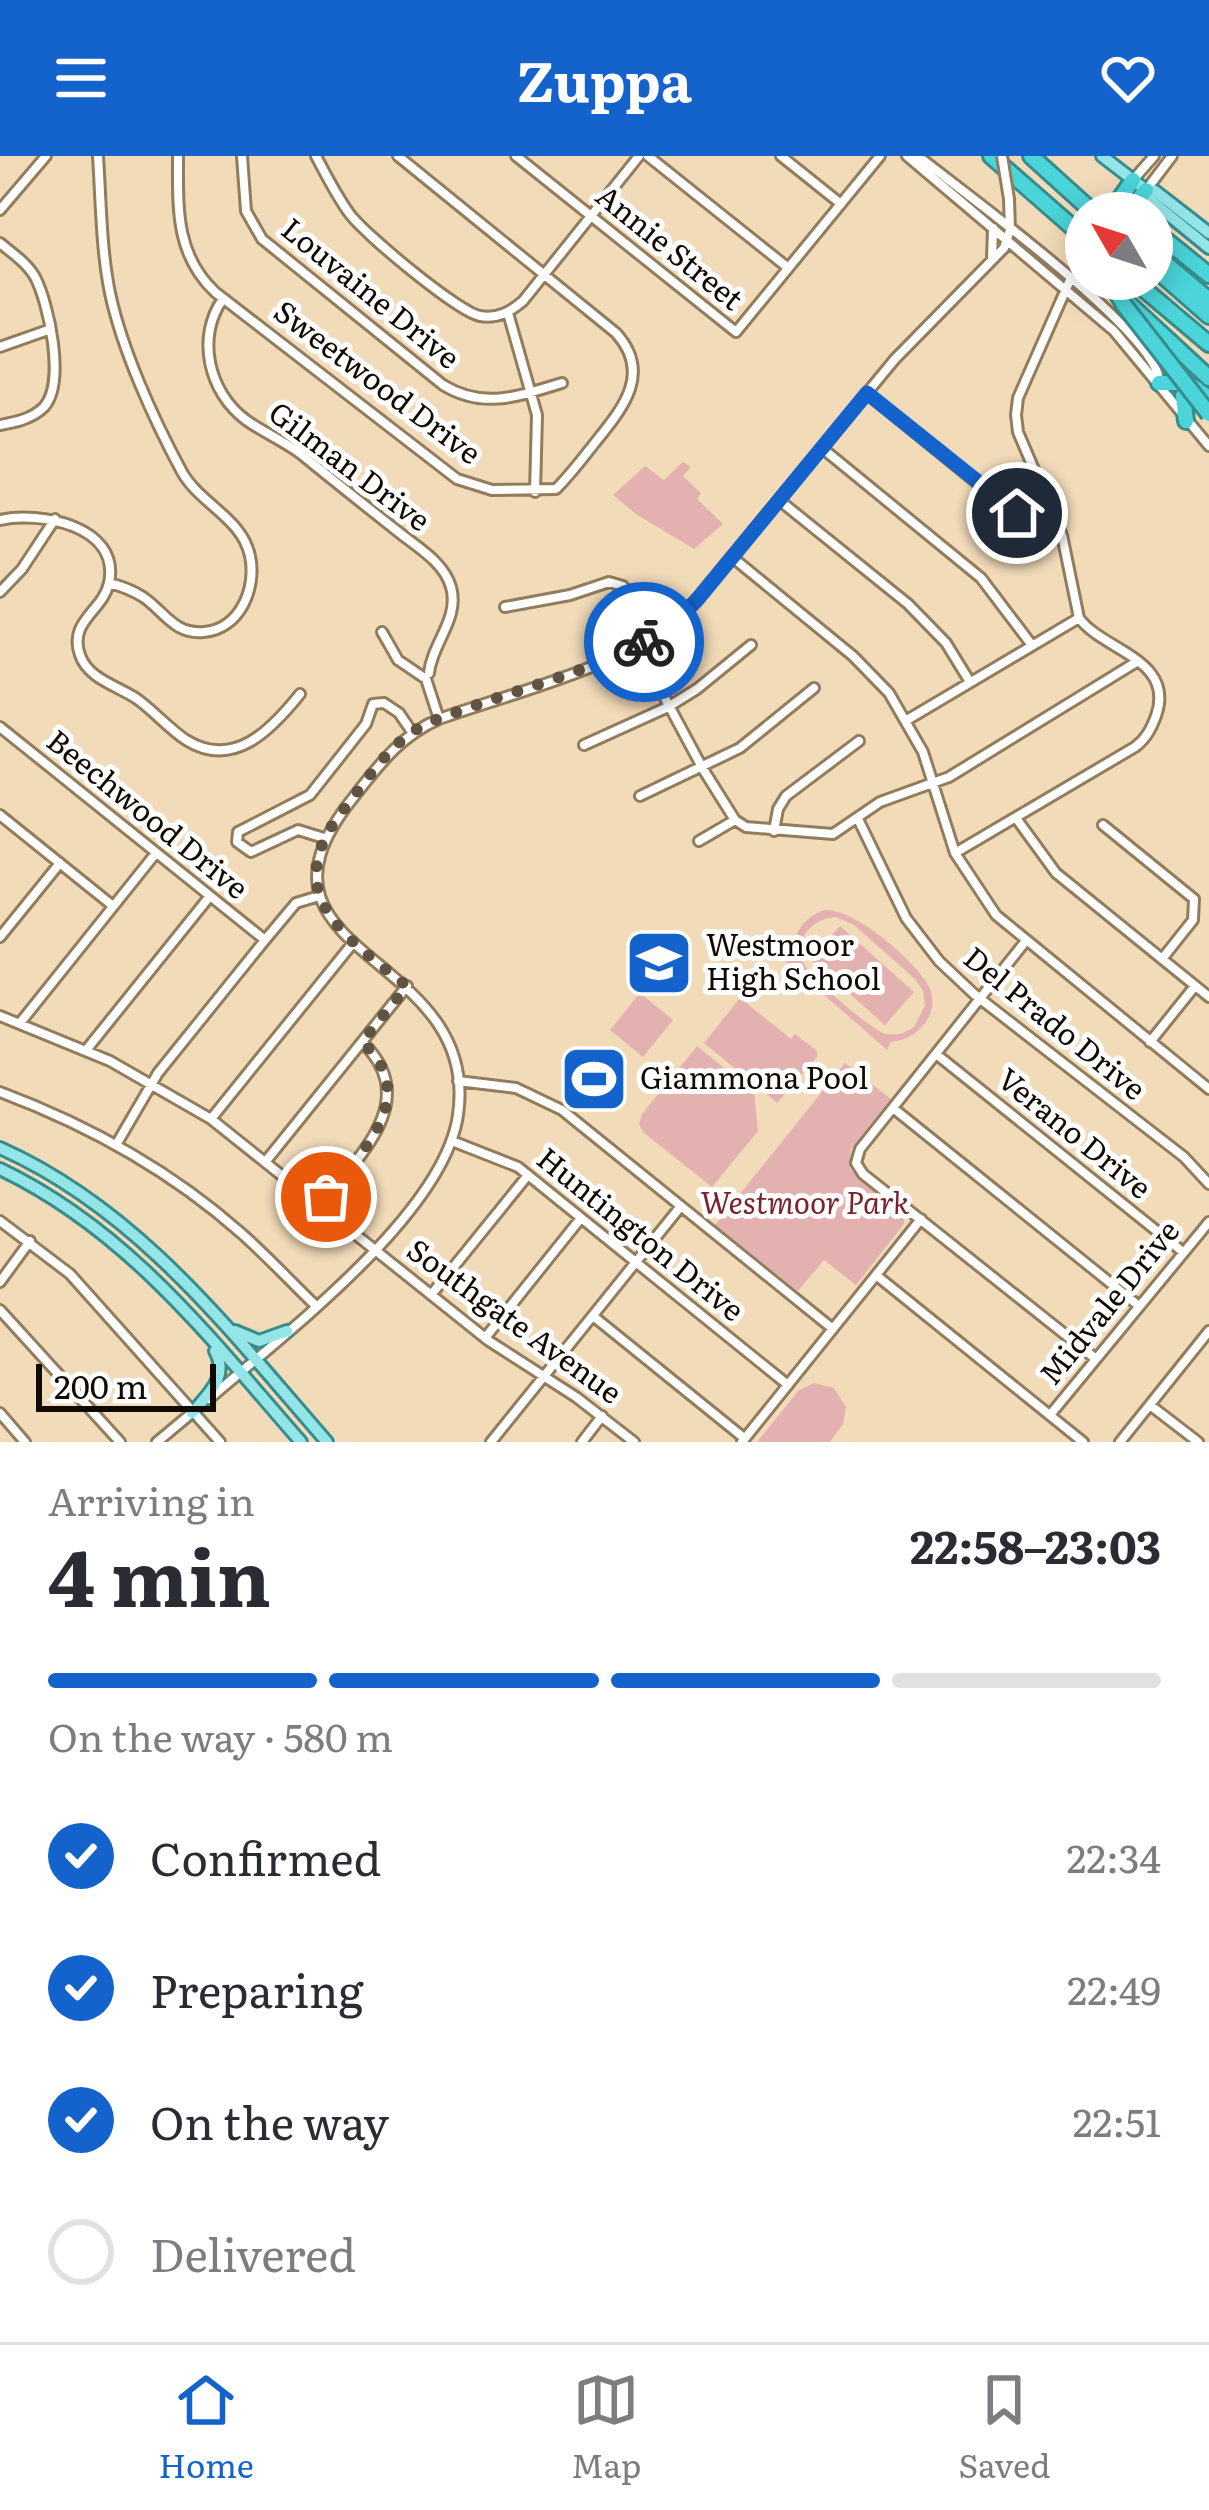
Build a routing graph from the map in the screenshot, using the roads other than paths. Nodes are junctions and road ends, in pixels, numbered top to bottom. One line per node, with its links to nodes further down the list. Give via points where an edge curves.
1 (46, 156): 26 (street)
2 (98, 156): 71 (street, via 119,327 184,475 239,531 252,570 240,610 208,632 182,629 143,597)
3 (178, 156): 44 (street, Sweetwood Drive, via 185,248)
4 (242, 156): 58 (street, Louvaine Drive, via 246,211 270,247 451,390 490,400)
5 (316, 156): 50 (street, via 364,230 467,311)
6 (398, 156): 39 (street)
7 (516, 156): 28 (street, Annie Street)
8 (638, 156): 28 (street)
9 (648, 156): 37 (street)
10 (781, 156): 24 (street)
11 (880, 156): 24 (street)
12 (907, 156): 30 (street)
13 (918, 156): 27 (street)
14 (991, 156): 29 (highway)
15 (1002, 156): 25 (street, bridge)
16 (1031, 156): 21 (highway)
17 (1102, 156): 20 (main road)
18 (1154, 156): 20 (street)
19 (1172, 156): 20 (street)
20 (1139, 185): 22 (highway); 23 (highway); 31 (main road); 35 (main road)
21 (1072, 192)
22 (1130, 192)
23 (1138, 192)
24 (841, 204): 37 (street)
25 (1008, 206): 27 (street); 32 (street)
26 (0, 210)
27 (985, 210): 32 (street)
28 (591, 216): 37 (street, Annie Street, via 736,332); 39 (street)
29 (1065, 221)
30 (992, 226): 32 (street); 36 (street)
31 (1209, 233)
32 (1008, 236): 36 (street); 41 (street)
33 (0, 244): 52 (street, via 34,277)
34 (1173, 246): 40 (highway)
35 (1209, 248)
36 (992, 262): 59 (street)
37 (788, 267)
38 (1173, 270): 49 (highway)
39 (544, 275): 50 (street); 65 (street, via 621,339 634,375 622,408 561,484)
40 (1209, 275)
41 (1065, 282)
42 (1173, 284): 51 (highway)
43 (1065, 289): 67 (street, via 1016,415)
44 (223, 298): 65 (street, Sweetwood Drive, via 457,479); 80 (street, Gilman Drive, via 206,344 232,406 431,558 448,580 452,615)
45 (1083, 300): 56 (street)
46 (1120, 300): 60 (highway, bridge)
47 (1127, 300): 57 (highway, bridge)
48 (1157, 300): 53 (highway)
49 (1209, 300)
50 (508, 313): 58 (street)
51 (1209, 316)
52 (48, 330): 54 (street); 62 (street, via 52,396 34,415)
53 (1209, 344)
54 (0, 347)
55 (562, 383): 58 (street, Louvaine Drive)
56 (1159, 383): 57 (highway); 61 (street)
57 (1207, 389): 61 (highway, via 1184,394)
58 (532, 392): 65 (street)
59 (867, 393): 64 (street); 67 (street, via 1009,509 1025,514)
60 (1209, 414)
61 (1186, 421): 63 (street)
62 (0, 425)
63 (1209, 446)
64 (822, 448): 66 (street); 76 (street, via 981,578)
65 (535, 492)
66 (779, 500): 70 (street); 81 (street, via 908,604)
67 (1050, 504): 74 (street)
68 (55, 519): 69 (street); 71 (street, via 100,547); 72 (street)
69 (0, 520)
70 (732, 557): 78 (street, via 686,612); 86 (street, via 866,668)
71 (109, 583): 83 (street, via 80,627 80,658 186,740 222,750 250,744)
72 (0, 592)
73 (505, 607): 78 (street, via 614,582 628,594)
74 (1079, 618): 76 (street); 79 (street)
75 (382, 632): 80 (street, via 398,660)
76 (1031, 644): 81 (street)
77 (751, 645): 84 (street)
78 (637, 646): 84 (street); 85 (street)
79 (1138, 661): 92 (street); 94 (street, via 1160,694 1146,738)
80 (427, 676): 85 (street)
81 (970, 682): 86 (street)
82 (814, 688): 91 (street)
83 (300, 694)
84 (668, 706): 90 (street); 91 (street)
85 (439, 718): 88 (street)
86 (907, 720): 92 (street)
87 (0, 727): 102 (street, Beechwood Drive)
88 (412, 732): 100 (street); 100 (street, via 399,713 374,704 310,795 238,832 237,842 250,853 298,830)
89 (859, 741): 99 (street, via 787,796)
90 (584, 745)
91 (703, 769): 93 (street); 96 (street)
92 (934, 784): 95 (street, via 890,797); 103 (street)
93 (640, 796)
94 (1016, 818): 103 (street); 112 (street, via 1056,874)
95 (858, 819): 99 (street, via 833,834); 116 (street, Del Prado Drive, via 906,918)
96 (735, 820): 99 (street); 101 (street)
97 (2, 821): 104 (street)
98 (1103, 825): 112 (street, via 1194,899 1193,920)
99 (774, 831)
100 (324, 838): 106 (street)
101 (699, 841)
102 (157, 853): 105 (street, Beechwood Drive); 107 (street)
103 (955, 854): 110 (street, via 985,902)
104 (60, 863): 107 (street); 108 (street)
105 (210, 896): 109 (street, Beechwood Drive); 121 (street)
106 (319, 896): 109 (street, via 296,903); 111 (street)
107 (113, 906): 118 (street)
108 (0, 937)
109 (265, 940): 124 (street)
110 (1025, 942): 116 (street); 120 (street)
111 (353, 943): 113 (street); 128 (street)
112 (1162, 959): 114 (street)
113 (407, 986): 119 (street); 123 (street, via 442,1028)
114 (1195, 986): 115 (street); 120 (street)
115 (1209, 997)
116 (980, 999): 122 (street); 135 (street, Del Prado Drive)
117 (0, 1016): 118 (street, Southgate Avenue)
118 (20, 1023): 121 (street, Southgate Avenue)
119 (362, 1042): 132 (street); 136 (street, via 385,1076 385,1113)
120 (1150, 1042): 125 (street)
121 (86, 1050): 124 (street, Southgate Avenue)
122 (936, 1054): 127 (street); 144 (street, Verano Drive)
123 (458, 1081): 129 (street); 137 (street, via 516,1088 562,1110)
124 (152, 1082): 128 (street, Southgate Avenue); 130 (street)
125 (1209, 1089)
126 (0, 1092): 130 (street)
127 (893, 1108): 139 (street, via 856,1162); 150 (street)
128 (211, 1119): 132 (street, Southgate Avenue)
129 (452, 1141): 134 (street, Huntington Drive); 143 (street)
130 (116, 1145): 149 (street, via 221,1216)
131 (0, 1148): 152 (main road, via 122,1221)
132 (266, 1161): 136 (street, Southgate Avenue)
133 (0, 1169): 154 (main road, via 115,1241)
134 (527, 1175): 138 (street, Huntington Drive); 148 (street)
135 (1209, 1184)
136 (320, 1205): 143 (street, Southgate Avenue)
137 (681, 1206): 145 (street); 155 (street)
138 (581, 1218): 145 (street, Huntington Drive); 158 (street)
139 (921, 1219): 146 (street); 160 (street)
140 (0, 1221): 142 (street)
141 (1209, 1222): 144 (street, Midvale Drive)
142 (30, 1241): 147 (street); 166 (street, via 81,1286)
143 (375, 1250): 148 (street, Southgate Avenue); 149 (street)
144 (1183, 1252): 150 (street, Midvale Drive)
145 (636, 1262): 153 (street); 163 (street, Huntington Drive)
146 (876, 1275): 155 (street); 167 (street)
147 (0, 1282)
148 (431, 1295): 158 (street, Southgate Avenue)
149 (315, 1305): 156 (street)
150 (1139, 1306): 160 (street, Midvale Drive)
151 (0, 1310): 171 (street)
152 (216, 1316): 156 (main road, via 253,1341); 159 (main road)
153 (593, 1316): 162 (street); 169 (street)
154 (197, 1323): 161 (main road); 166 (main road, via 221,1367)
155 (832, 1329): 163 (street)
156 (287, 1330): 159 (street)
157 (1209, 1331): 164 (street)
158 (485, 1338): 162 (street, Southgate Avenue)
159 (254, 1359): 161 (street); 175 (main road)
160 (1096, 1359): 167 (street, Midvale Drive)
161 (240, 1372): 166 (street); 174 (main road)
162 (544, 1377): 168 (street, Southgate Avenue); 176 (street)
163 (788, 1385): 169 (street)
164 (1150, 1405): 180 (street); 181 (street)
165 (0, 1413): 170 (street)
166 (193, 1413): 172 (street); 173 (street)
167 (1050, 1415): 179 (street)
168 (602, 1416): 177 (street); 178 (street, Southgate Avenue)
169 (743, 1440)
170 (25, 1442)
171 (120, 1442)
172 (158, 1442)
173 (220, 1442)
174 (301, 1442)
175 (326, 1442)
176 (491, 1442)
177 (582, 1442)
178 (634, 1442)
179 (1083, 1442)
180 (1120, 1442)
181 (1198, 1442)

